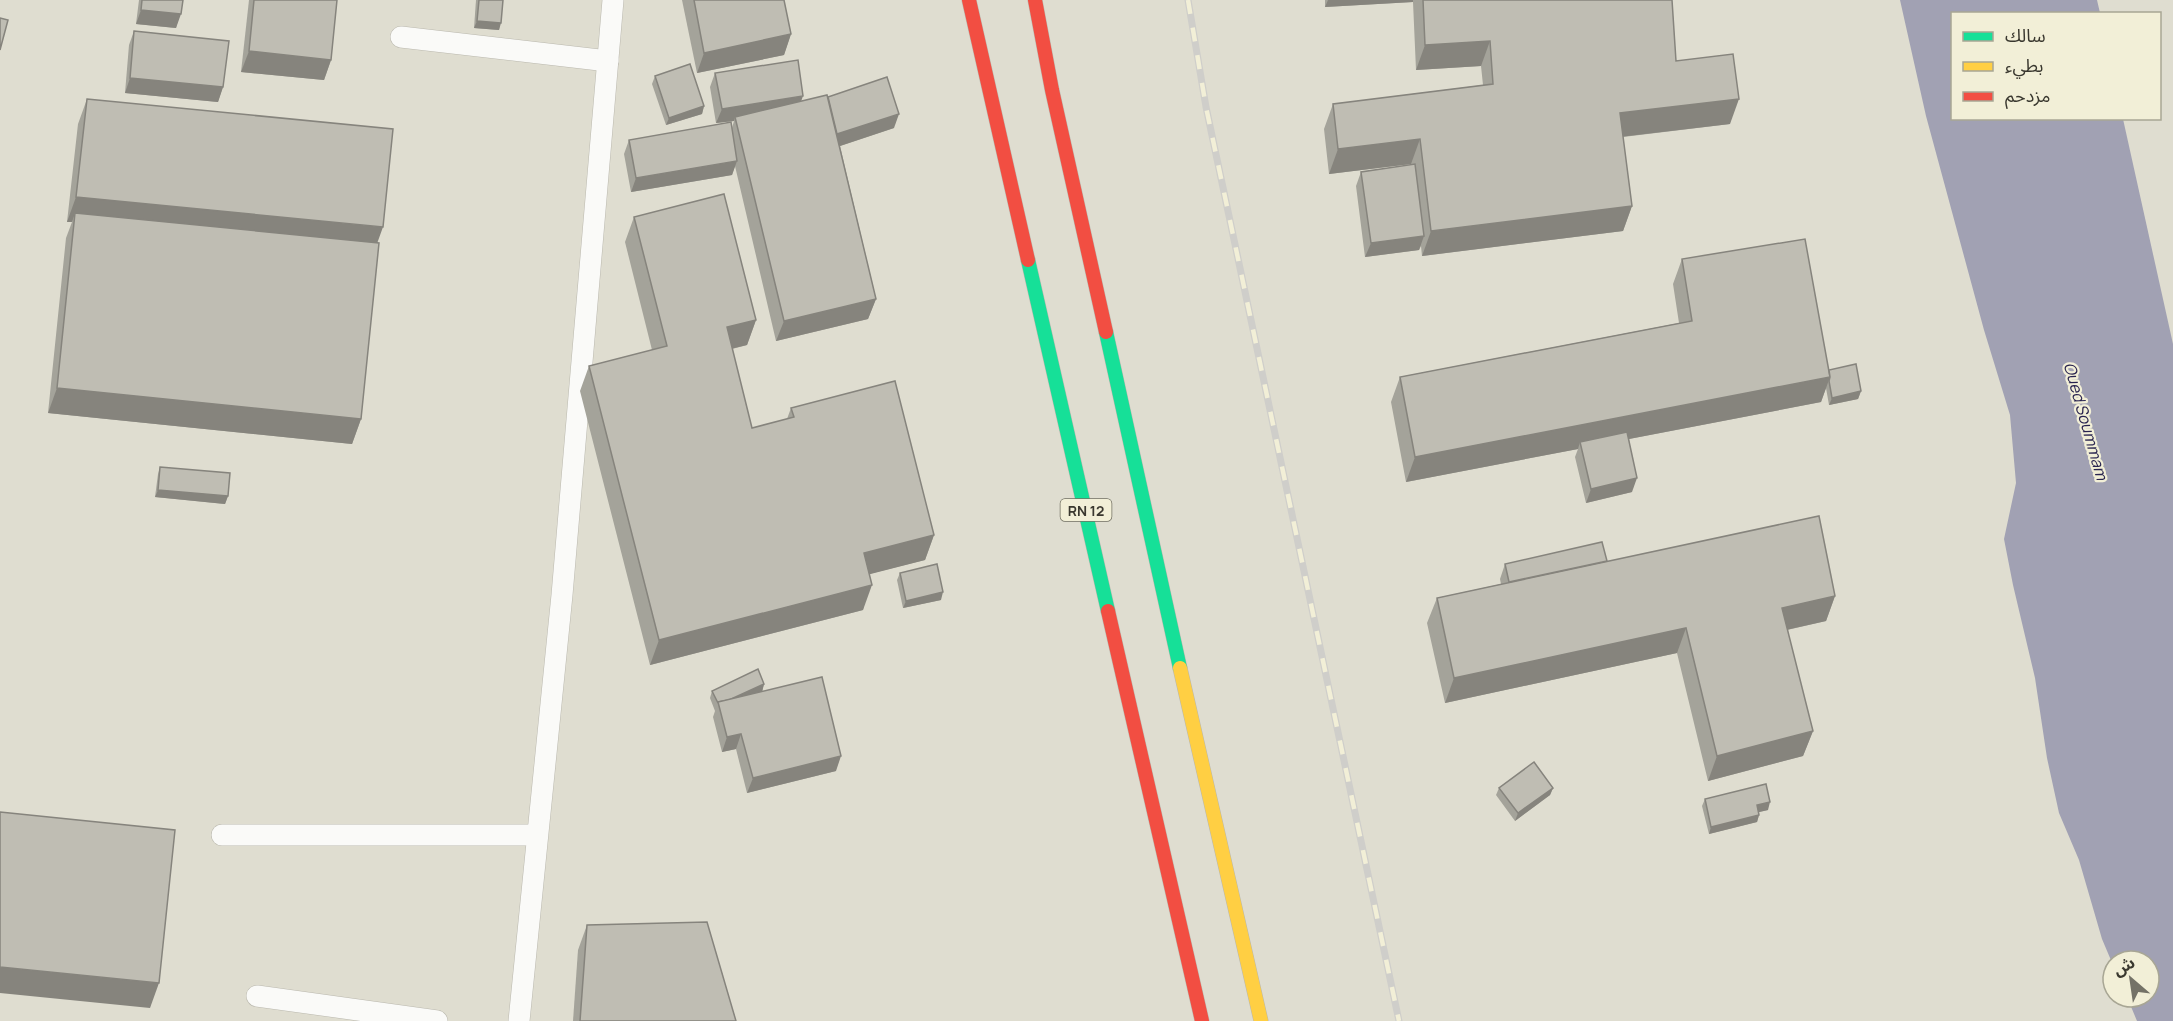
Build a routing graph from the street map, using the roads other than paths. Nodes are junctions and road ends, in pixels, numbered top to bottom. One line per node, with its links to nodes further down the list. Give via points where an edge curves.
1 (613, 0): 5 (lane)
2 (969, 0): 11 (highway, RN 12)
3 (1035, 0): 12 (highway)
4 (401, 37): 5 (lane)
5 (608, 61): 7 (lane)
6 (222, 835): 7 (lane)
7 (537, 835): 10 (lane)
8 (258, 996): 9 (lane)
9 (437, 1021)
10 (519, 1021)
11 (1202, 1021)
12 (1261, 1021)

